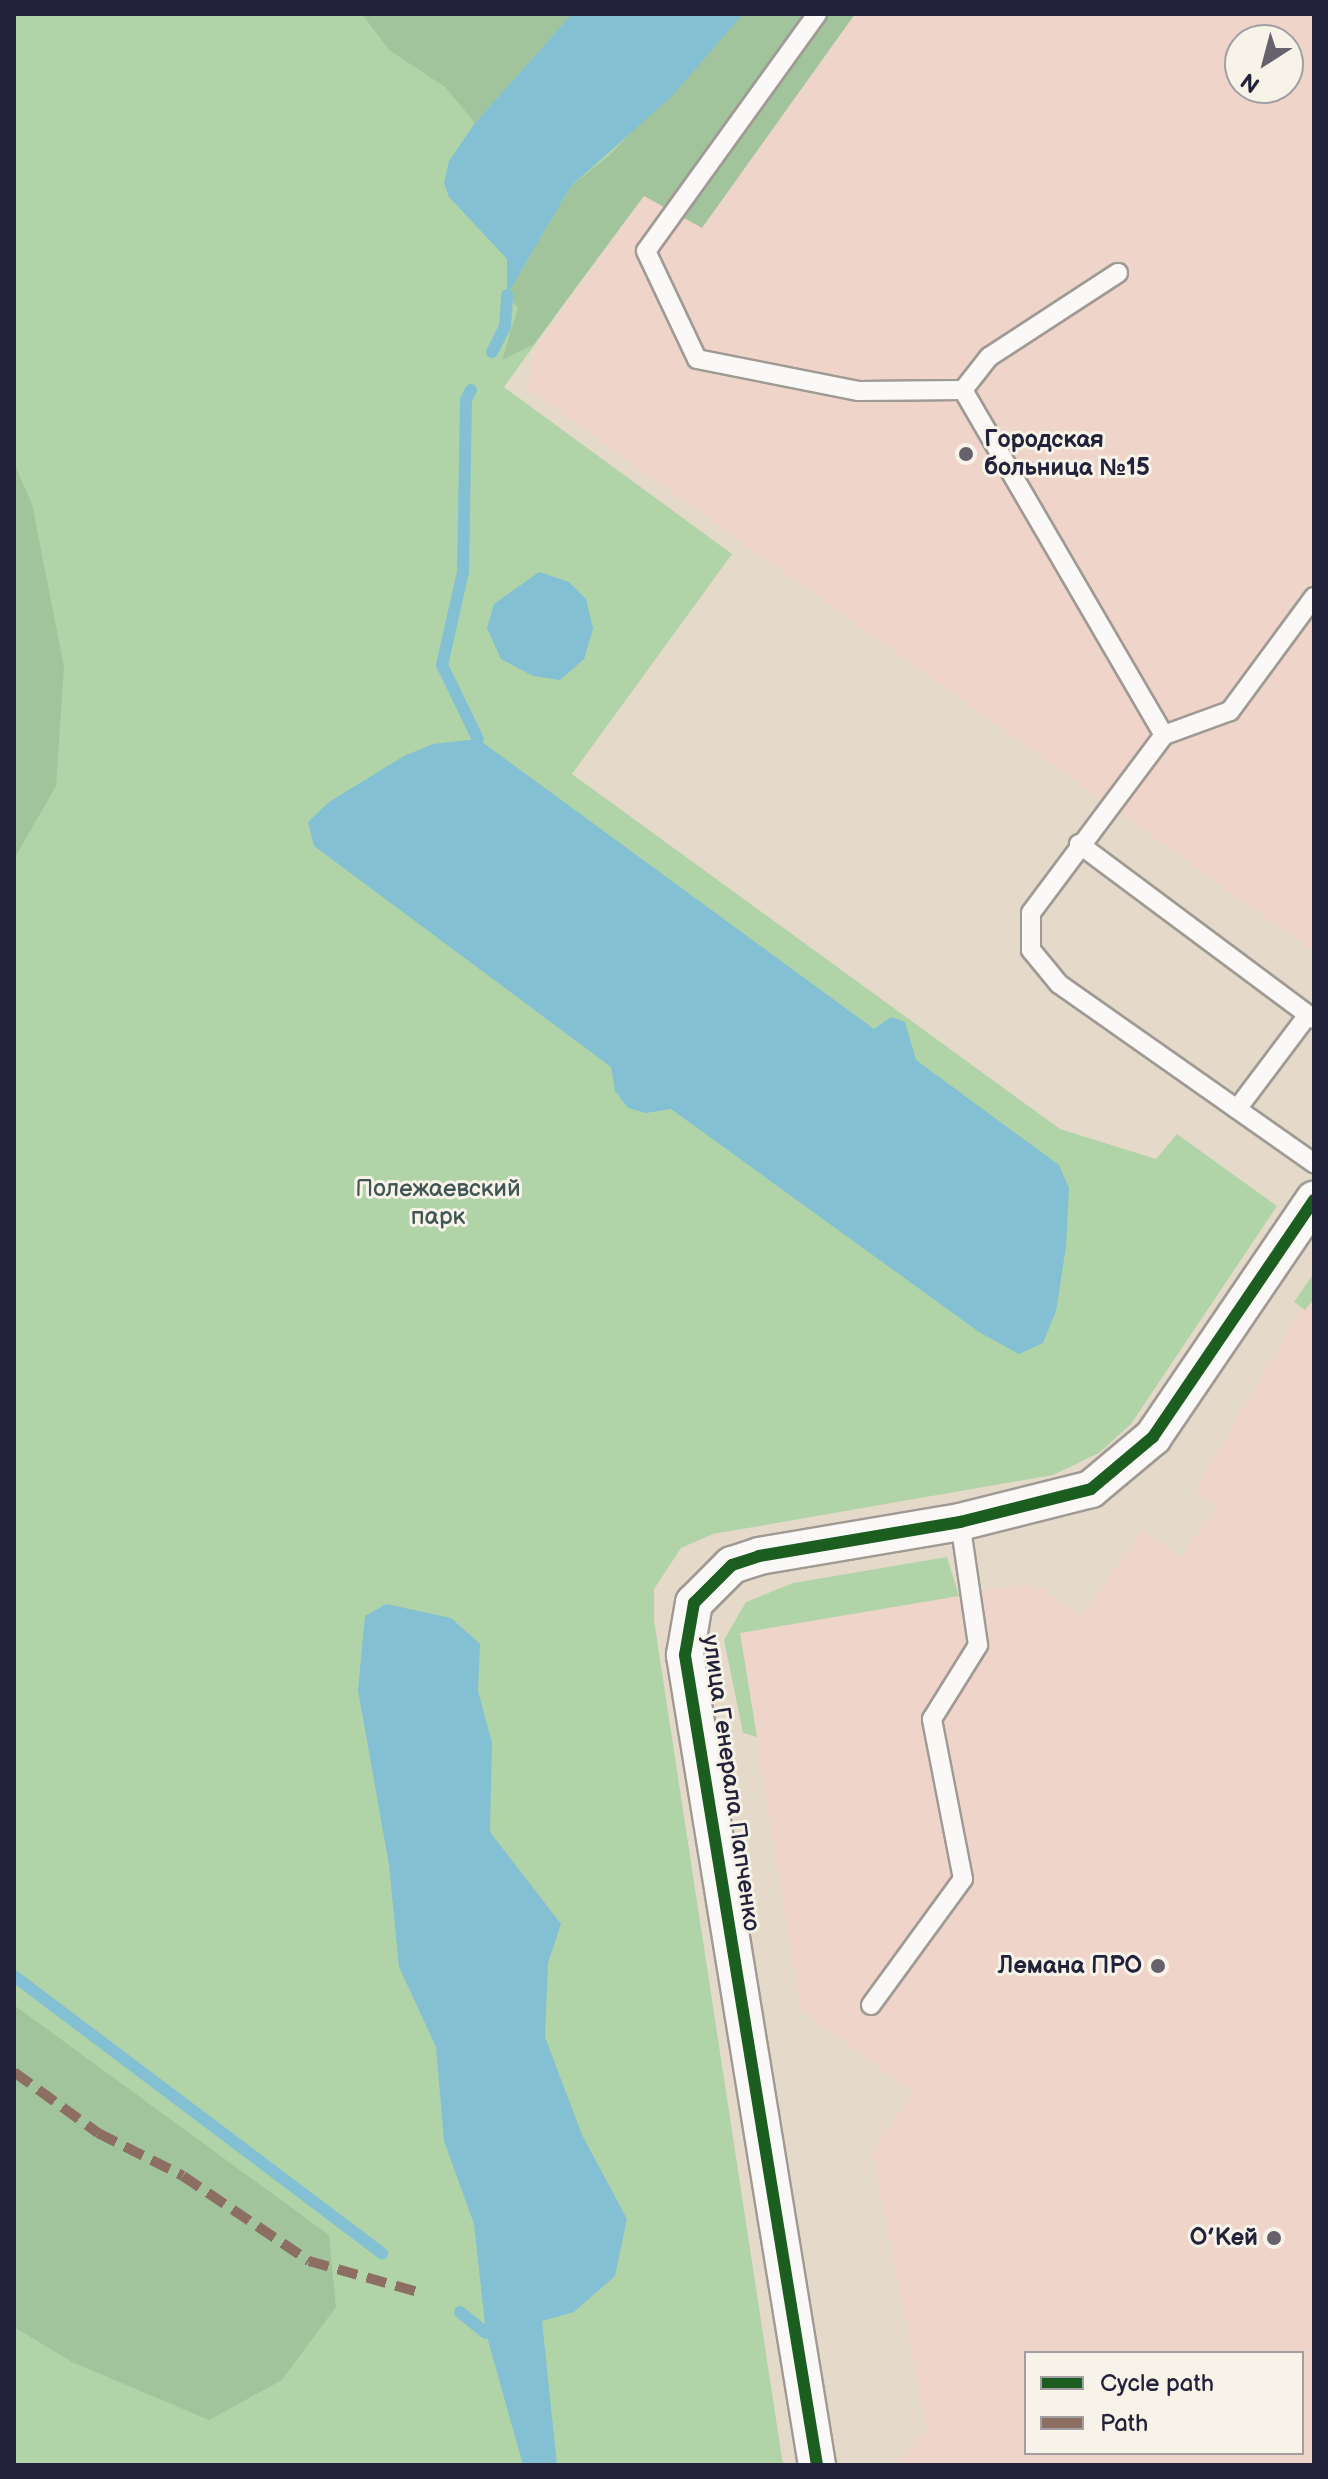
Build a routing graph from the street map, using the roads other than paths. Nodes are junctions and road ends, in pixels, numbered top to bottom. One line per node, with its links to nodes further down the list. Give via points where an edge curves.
1 (817, 14): 3 (lane, via 646,251 697,359 859,391)
2 (1118, 273): 3 (lane, via 989,357)
3 (963, 390): 5 (lane)
4 (1314, 597): 5 (lane, via 1230,711)
5 (1164, 735): 6 (lane)
6 (1079, 844): 7 (lane); 8 (lane, via 1031,913 1031,950 1059,984)
7 (1310, 1017): 8 (lane)
8 (1237, 1109): 9 (lane)
9 (1314, 1163)
10 (1314, 1200): 11 (street, улица Генерала Папченко, via 1153,1437 1125,1465 1091,1489)
11 (960, 1522): 12 (lane, via 978,1645 932,1719 963,1879); 13 (street, улица Генерала Папченко, via 732,1565 694,1603 686,1628 685,1655)
12 (871, 2005)
13 (817, 2465)

